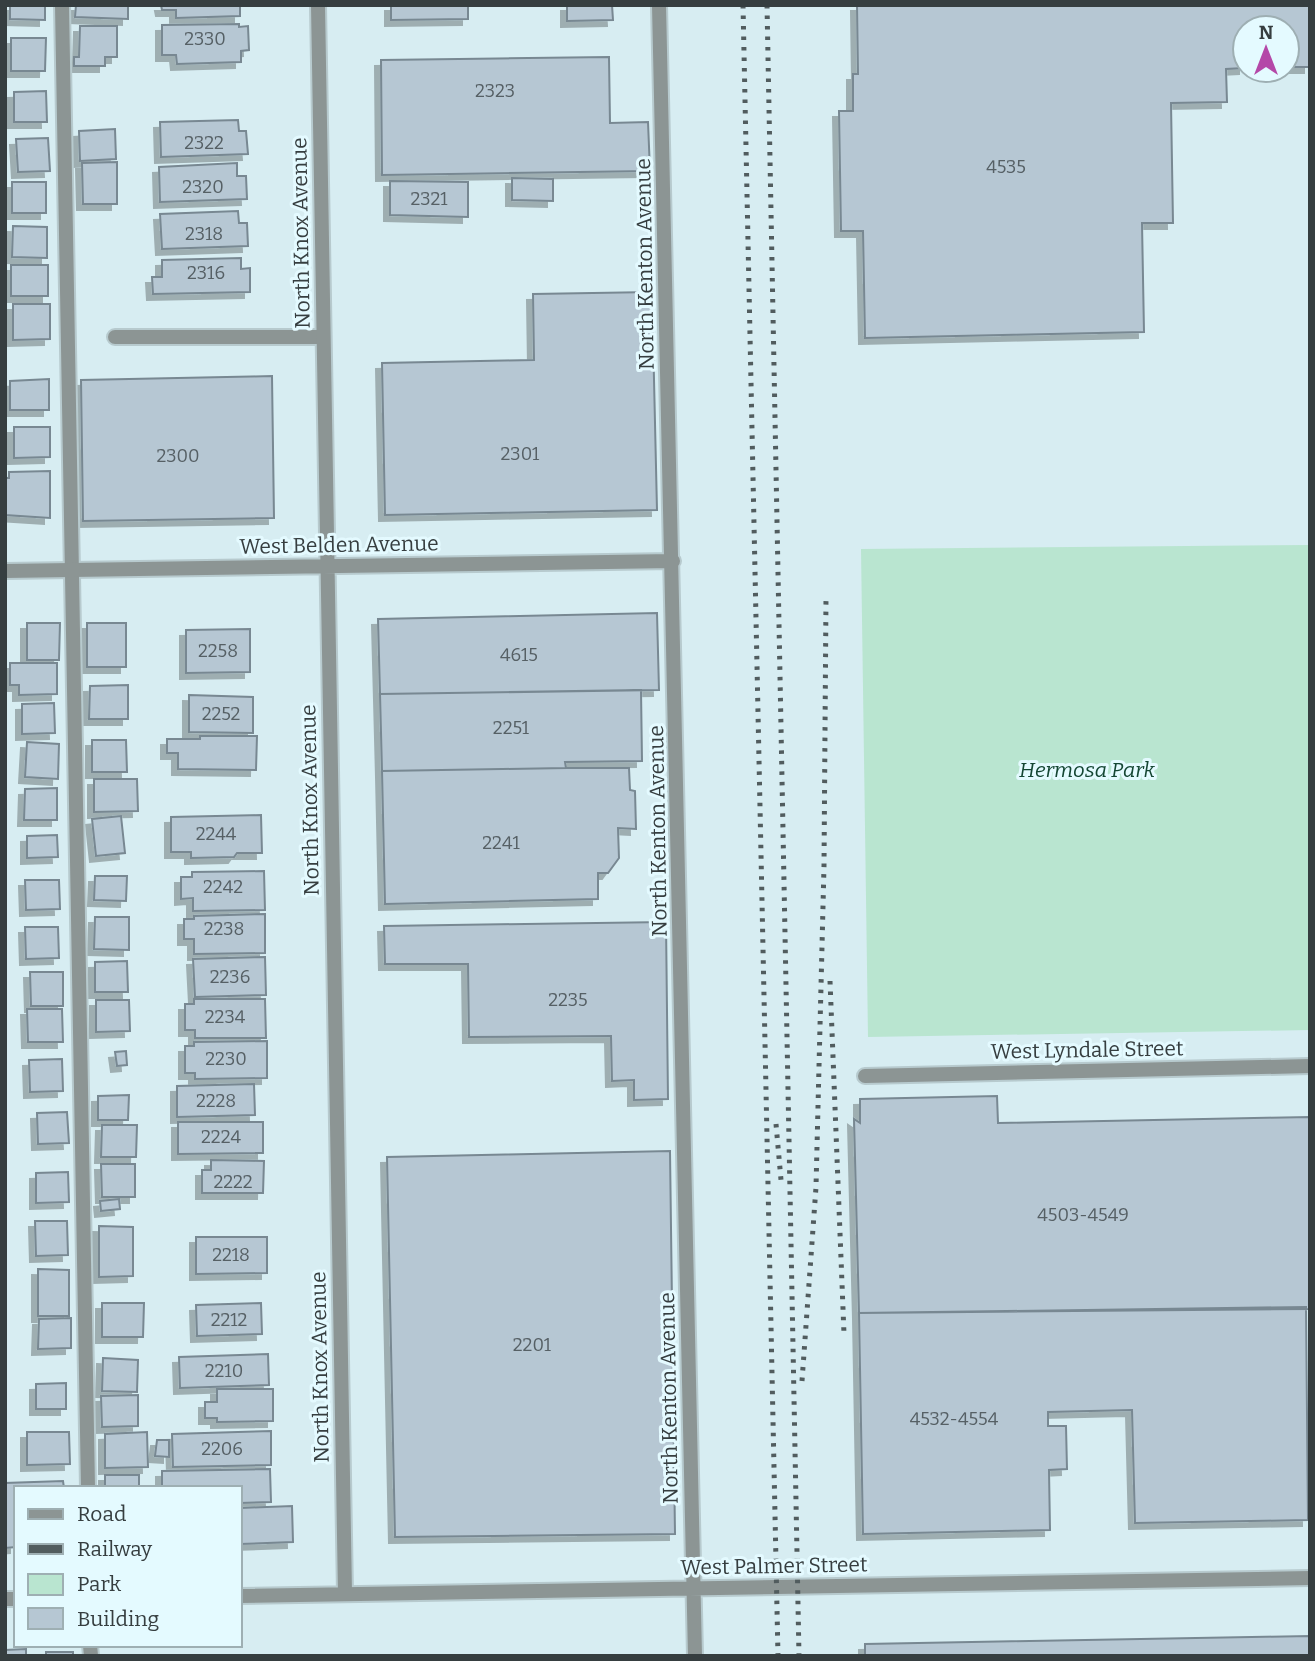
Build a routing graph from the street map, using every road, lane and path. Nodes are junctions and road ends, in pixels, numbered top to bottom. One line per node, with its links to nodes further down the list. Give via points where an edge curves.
1 (62, 5): 8 (street)
2 (318, 5): 5 (street, North Knox Avenue)
3 (659, 5): 6 (street, North Kenton Avenue)
4 (115, 337): 5 (street)
5 (323, 337): 7 (street, North Knox Avenue)
6 (673, 561): 7 (street, West Belden Avenue); 14 (street, North Kenton Avenue)
7 (327, 566): 8 (street, West Belden Avenue); 15 (street, North Knox Avenue)
8 (74, 570): 9 (street, West Belden Avenue); 12 (street)
9 (5, 571)
10 (1310, 1066): 11 (street, West Lyndale Street)
11 (865, 1076)
12 (88, 1486)
13 (1310, 1578): 14 (street, West Palmer Street)
14 (694, 1588): 15 (street, West Palmer Street); 17 (street, North Kenton Avenue)
15 (345, 1594): 16 (street, West Palmer Street)
16 (242, 1596)
17 (695, 1656)

